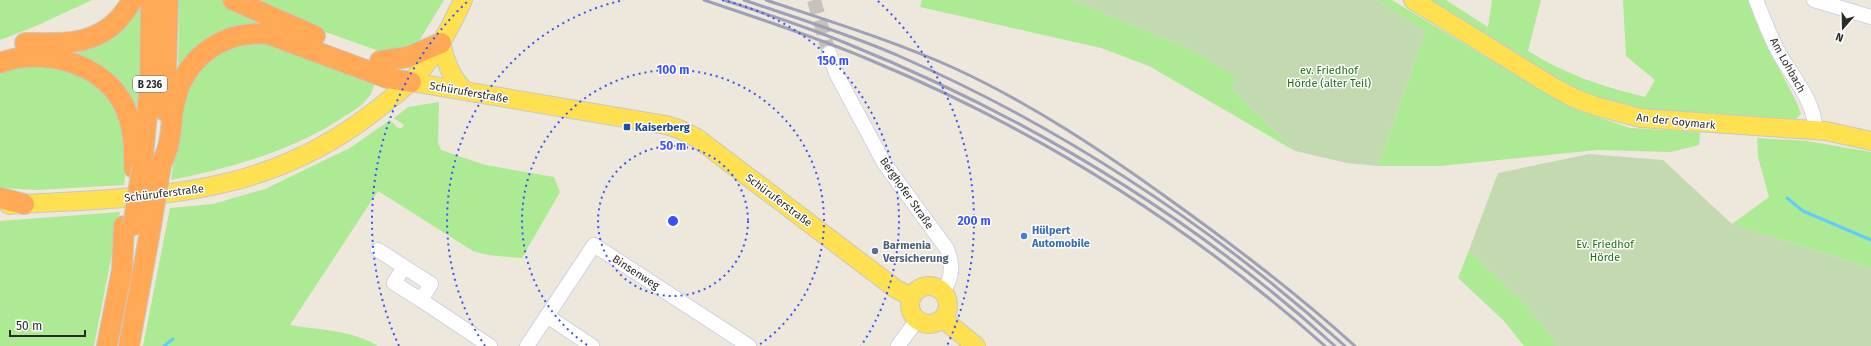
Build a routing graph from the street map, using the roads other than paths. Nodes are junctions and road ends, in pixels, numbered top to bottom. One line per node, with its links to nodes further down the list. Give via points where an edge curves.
1 (132, 0): 12 (highway, via 112,26 86,40 55,44 26,43)
2 (151, 0): 20 (highway, B 236)
3 (168, 0): 20 (highway, B 236, via 167,80 160,153)
4 (233, 0): 14 (highway)
5 (463, 0): 11 (main road)
6 (1413, 0): 18 (main road, An der Goymark, via 1550,85 1572,97 1616,112 1660,121)
7 (1756, 0): 18 (street, Am Lohbach, via 1778,51 1810,103 1816,119)
8 (1814, 0): 9 (street)
9 (1845, 4): 10 (street)
10 (1871, 17)
11 (441, 43): 14 (highway, via 408,57); 16 (main road); 17 (main road, via 448,69)
12 (0, 49)
13 (829, 53): 27 (street, Berghofer Straße, via 837,75 884,163 947,250 952,261 951,272)
14 (380, 61): 16 (highway, via 400,70)
15 (0, 63): 20 (highway, via 29,56 60,60 77,65 95,75 110,86 120,99 129,119 134,146)
16 (411, 82): 17 (main road, Schüruferstraße); 20 (highway, via 387,78 268,34 254,33 225,39 202,54 190,67 174,105 169,142); 22 (main road, Schüruferstraße, via 344,135 321,148 265,172 231,183 200,190 115,199)
17 (464, 90): 28 (main road, Schüruferstraße, via 679,129 697,138 896,289)
18 (1815, 131): 19 (main road, An der Goymark)
19 (1871, 141)
20 (145, 167): 24 (highway, B 236, bridge); 24 (highway)
21 (0, 198): 22 (highway)
22 (24, 204): 23 (main road, Schüruferstraße)
23 (0, 206)
24 (136, 226): 33 (highway, via 122,270); 34 (highway, B 236, via 140,292)
25 (378, 250): 26 (street)
26 (404, 267): 29 (street, via 394,283); 29 (street, via 431,284)
27 (943, 291): 28 (main road, via 926,286 915,292); 31 (main road, via 948,302 947,314)
28 (912, 297): 32 (main road, via 910,310)
29 (421, 300): 35 (street)
30 (547, 316): 36 (street, Binsenweg); 37 (street); 38 (street, Binsenweg, via 594,245)
31 (943, 319): 32 (main road, via 933,325 922,324); 40 (main road)
32 (917, 320): 39 (street)
33 (107, 346)
34 (129, 346)
35 (490, 346)
36 (527, 346)
37 (592, 346)
38 (749, 346)
39 (898, 346)
40 (976, 346)

